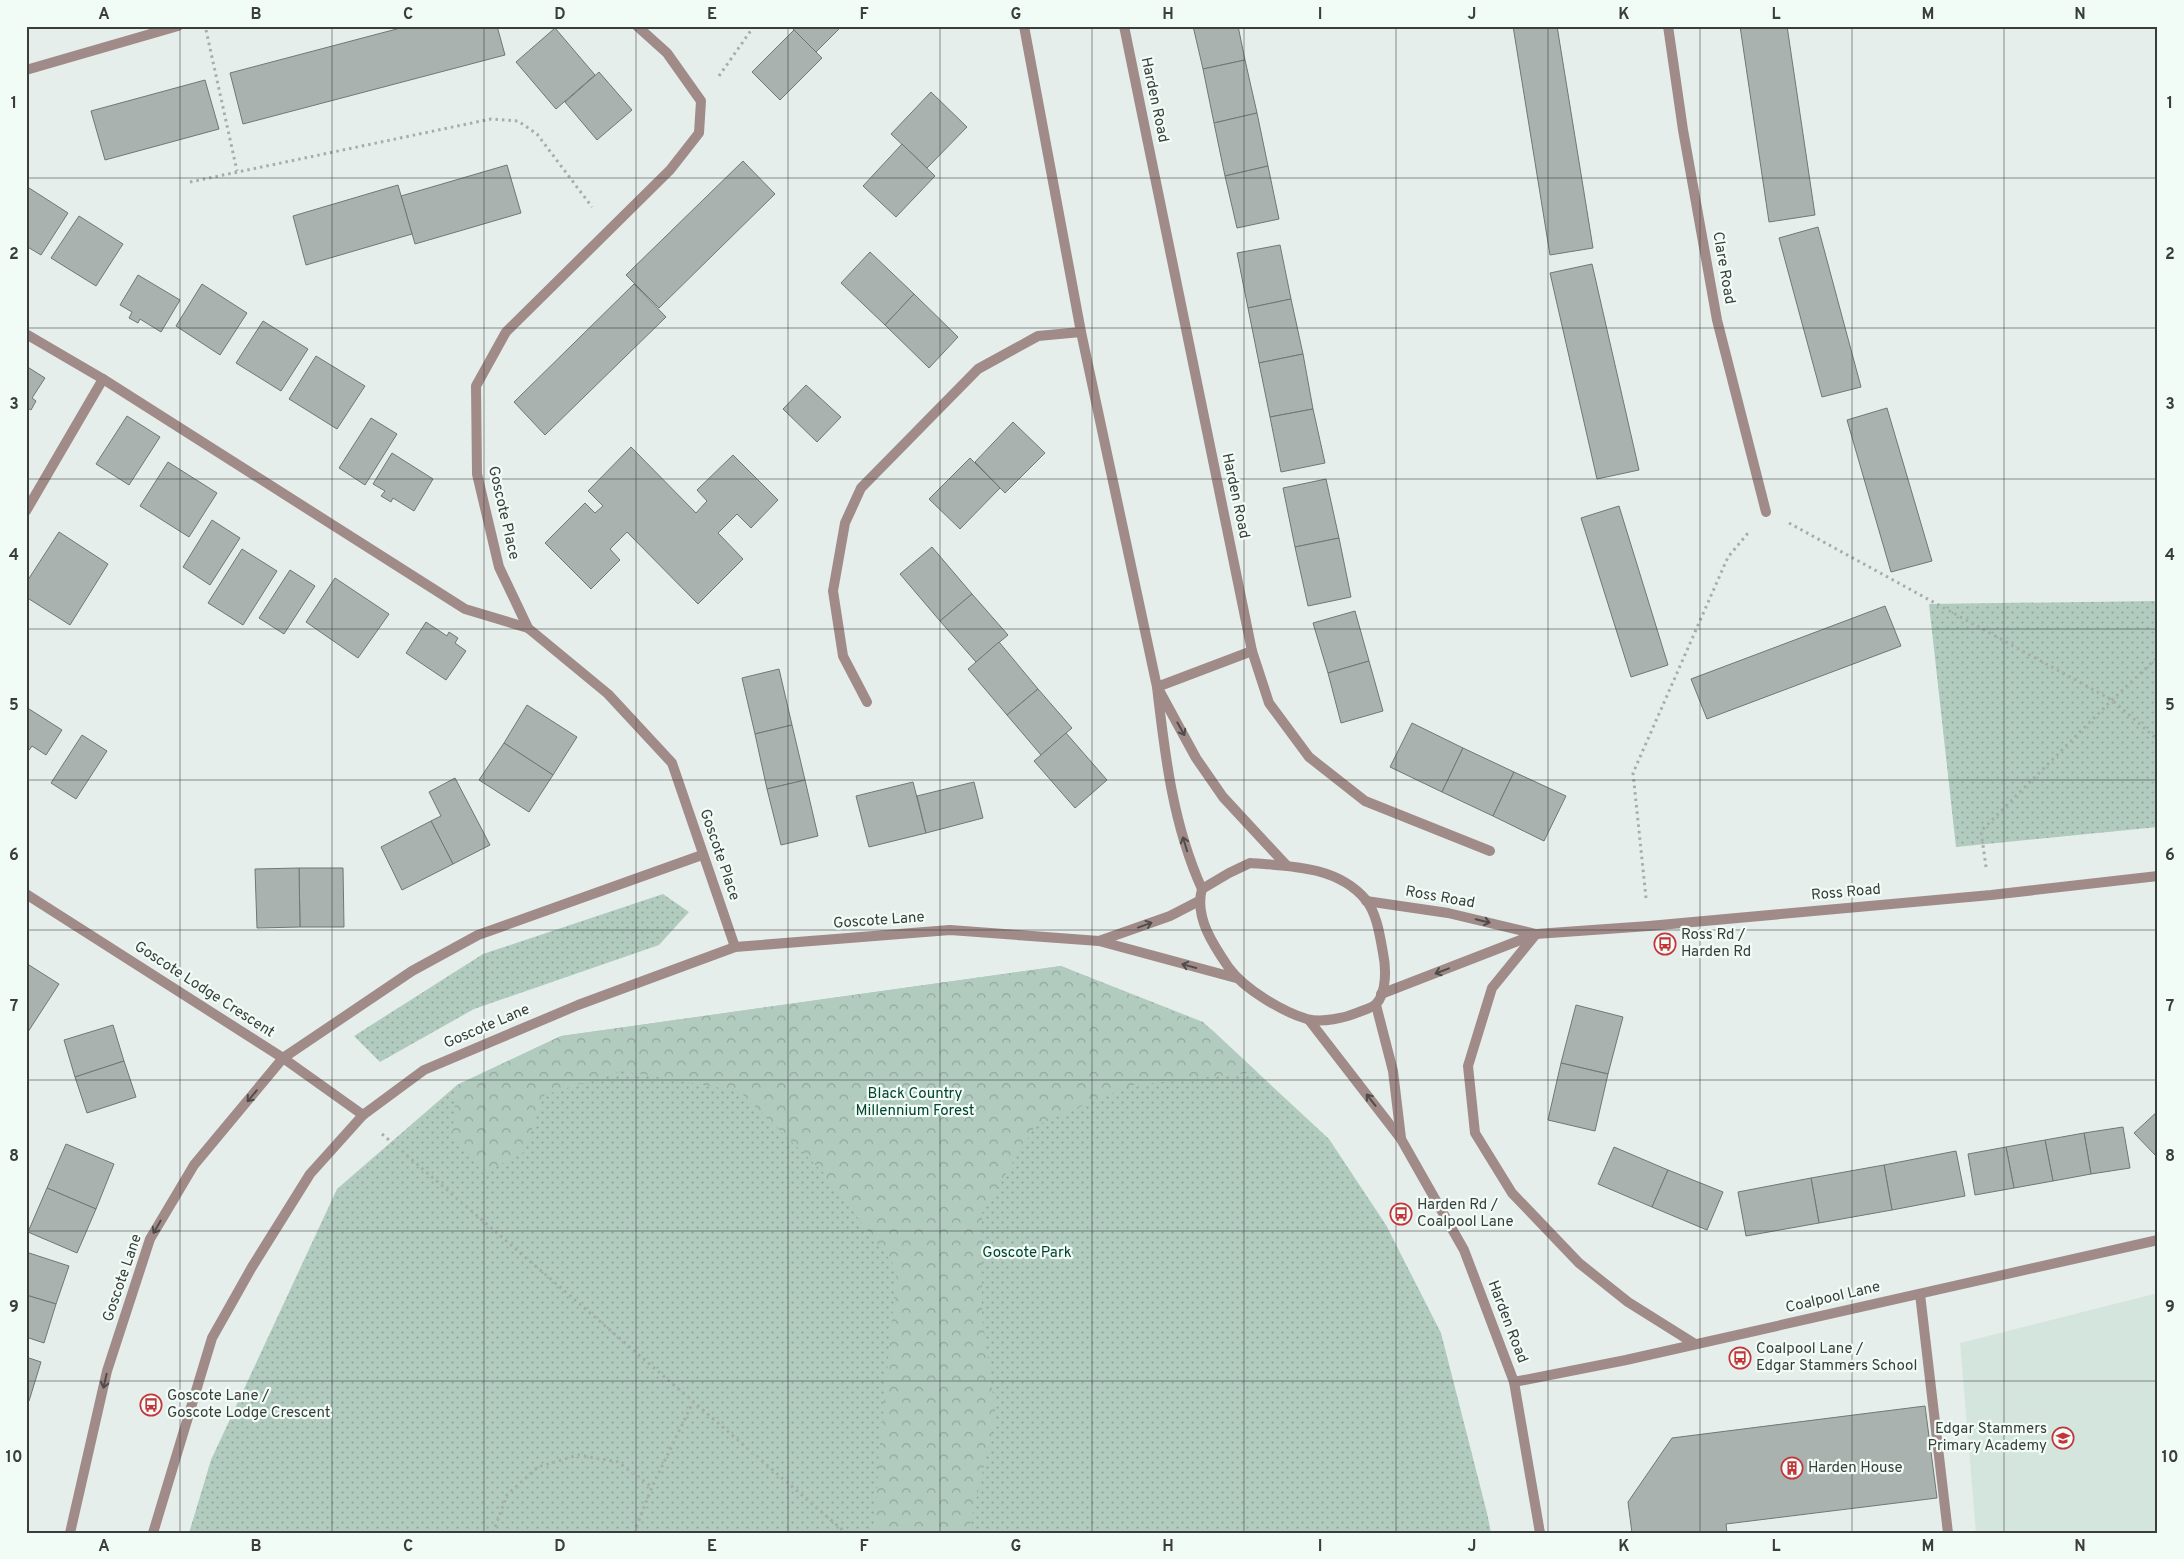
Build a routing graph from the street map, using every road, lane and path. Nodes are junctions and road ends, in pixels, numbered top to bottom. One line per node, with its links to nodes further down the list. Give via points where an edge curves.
1 (178, 26): 8 (street)
2 (205, 26): 10 (path)
3 (637, 26): 9 (street, via 668,53)
4 (754, 26): 9 (path)
5 (1024, 26): 13 (street)
6 (1124, 26): 19 (street, Harden Road)
7 (1668, 26): 17 (street, Clare Road, via 1717,320)
8 (26, 70)
9 (701, 101): 12 (street, Goscote Place, via 699,133 670,170)
10 (237, 171): 11 (path); 12 (path, via 490,119 518,121 537,134)
11 (190, 182)
12 (610, 230): 18 (street, Goscote Place, via 506,332 476,386 477,474 499,567)
13 (1081, 332): 21 (street); 23 (street, via 1038,336 978,369 861,488 845,524 833,592 843,656)
14 (26, 334): 15 (street)
15 (103, 379): 16 (street); 18 (street, via 465,609)
16 (26, 511)
17 (1766, 512): 22 (path); 34 (path, via 1728,557 1633,773)
18 (528, 628): 26 (street, Goscote Place, via 608,694 672,763)
19 (1252, 650): 21 (street); 25 (street, Harden Road, via 1269,703 1309,757 1365,801)
20 (2158, 657): 22 (path)
21 (1158, 687): 27 (street, one-way to 27, via 1196,758 1223,797); 29 (street, one-way to 21, via 1190,863 1175,812)
22 (2112, 700): 24 (path); 31 (path, via 1981,831)
23 (867, 702)
24 (2158, 740)
25 (1490, 851)
26 (702, 855): 37 (street, Goscote Place); 42 (street, Goscote Lane, via 478,935 412,970)
27 (1287, 866): 29 (street, via 1250,863); 33 (street, via 1313,869 1336,878)
28 (2158, 876): 31 (street, Ross Road)
29 (1202, 889): 32 (street)
30 (26, 894): 42 (street, Goscote Lodge Crescent)
31 (1991, 896): 34 (street, Ross Road)
32 (1199, 901): 36 (street, Goscote Lane, one-way to 32, via 1170,916); 38 (street, via 1211,942)
33 (1366, 901): 35 (street, Ross Road, one-way to 35, via 1448,913); 39 (street, via 1379,928 1386,967)
34 (1649, 926): 35 (street, Ross Road)
35 (1536, 934): 39 (street, Ross Road, one-way to 39); 47 (street, via 1492,988 1468,1066 1475,1133 1512,1193 1579,1263 1628,1302)
36 (1099, 941): 37 (street, Goscote Lane, via 950,930); 38 (street, Goscote Lane, one-way to 36)
37 (735, 947): 43 (street, Goscote Lane, via 578,1005 424,1070)
38 (1236, 978): 41 (street, via 1282,1009)
39 (1381, 994): 40 (street)
40 (1376, 1005): 41 (street, via 1350,1016); 44 (street, Harden Road, via 1393,1071)
41 (1309, 1020): 44 (street, Harden Road, one-way to 41)
42 (283, 1058): 43 (street, Goscote Lodge Crescent); 51 (street, Goscote Lane, one-way to 51, via 194,1165 150,1239 107,1372)
43 (363, 1115): 49 (path); 52 (street, Goscote Lane, via 310,1174 252,1266 212,1338)
44 (1401, 1139): 48 (street, Harden Road, via 1464,1250)
45 (2158, 1240): 46 (street, Coalpool Lane)
46 (1920, 1294): 47 (street, Coalpool Lane); 57 (street)
47 (1695, 1344): 48 (street, Coalpool Lane)
48 (1514, 1382): 56 (street, Harden Road)
49 (693, 1402): 50 (path); 55 (path)
50 (652, 1486): 53 (path, via 618,1462 578,1455 538,1467 507,1495); 54 (path)
51 (70, 1533)
52 (153, 1533)
53 (493, 1533)
54 (634, 1533)
55 (846, 1533)
56 (1540, 1533)
57 (1948, 1533)

